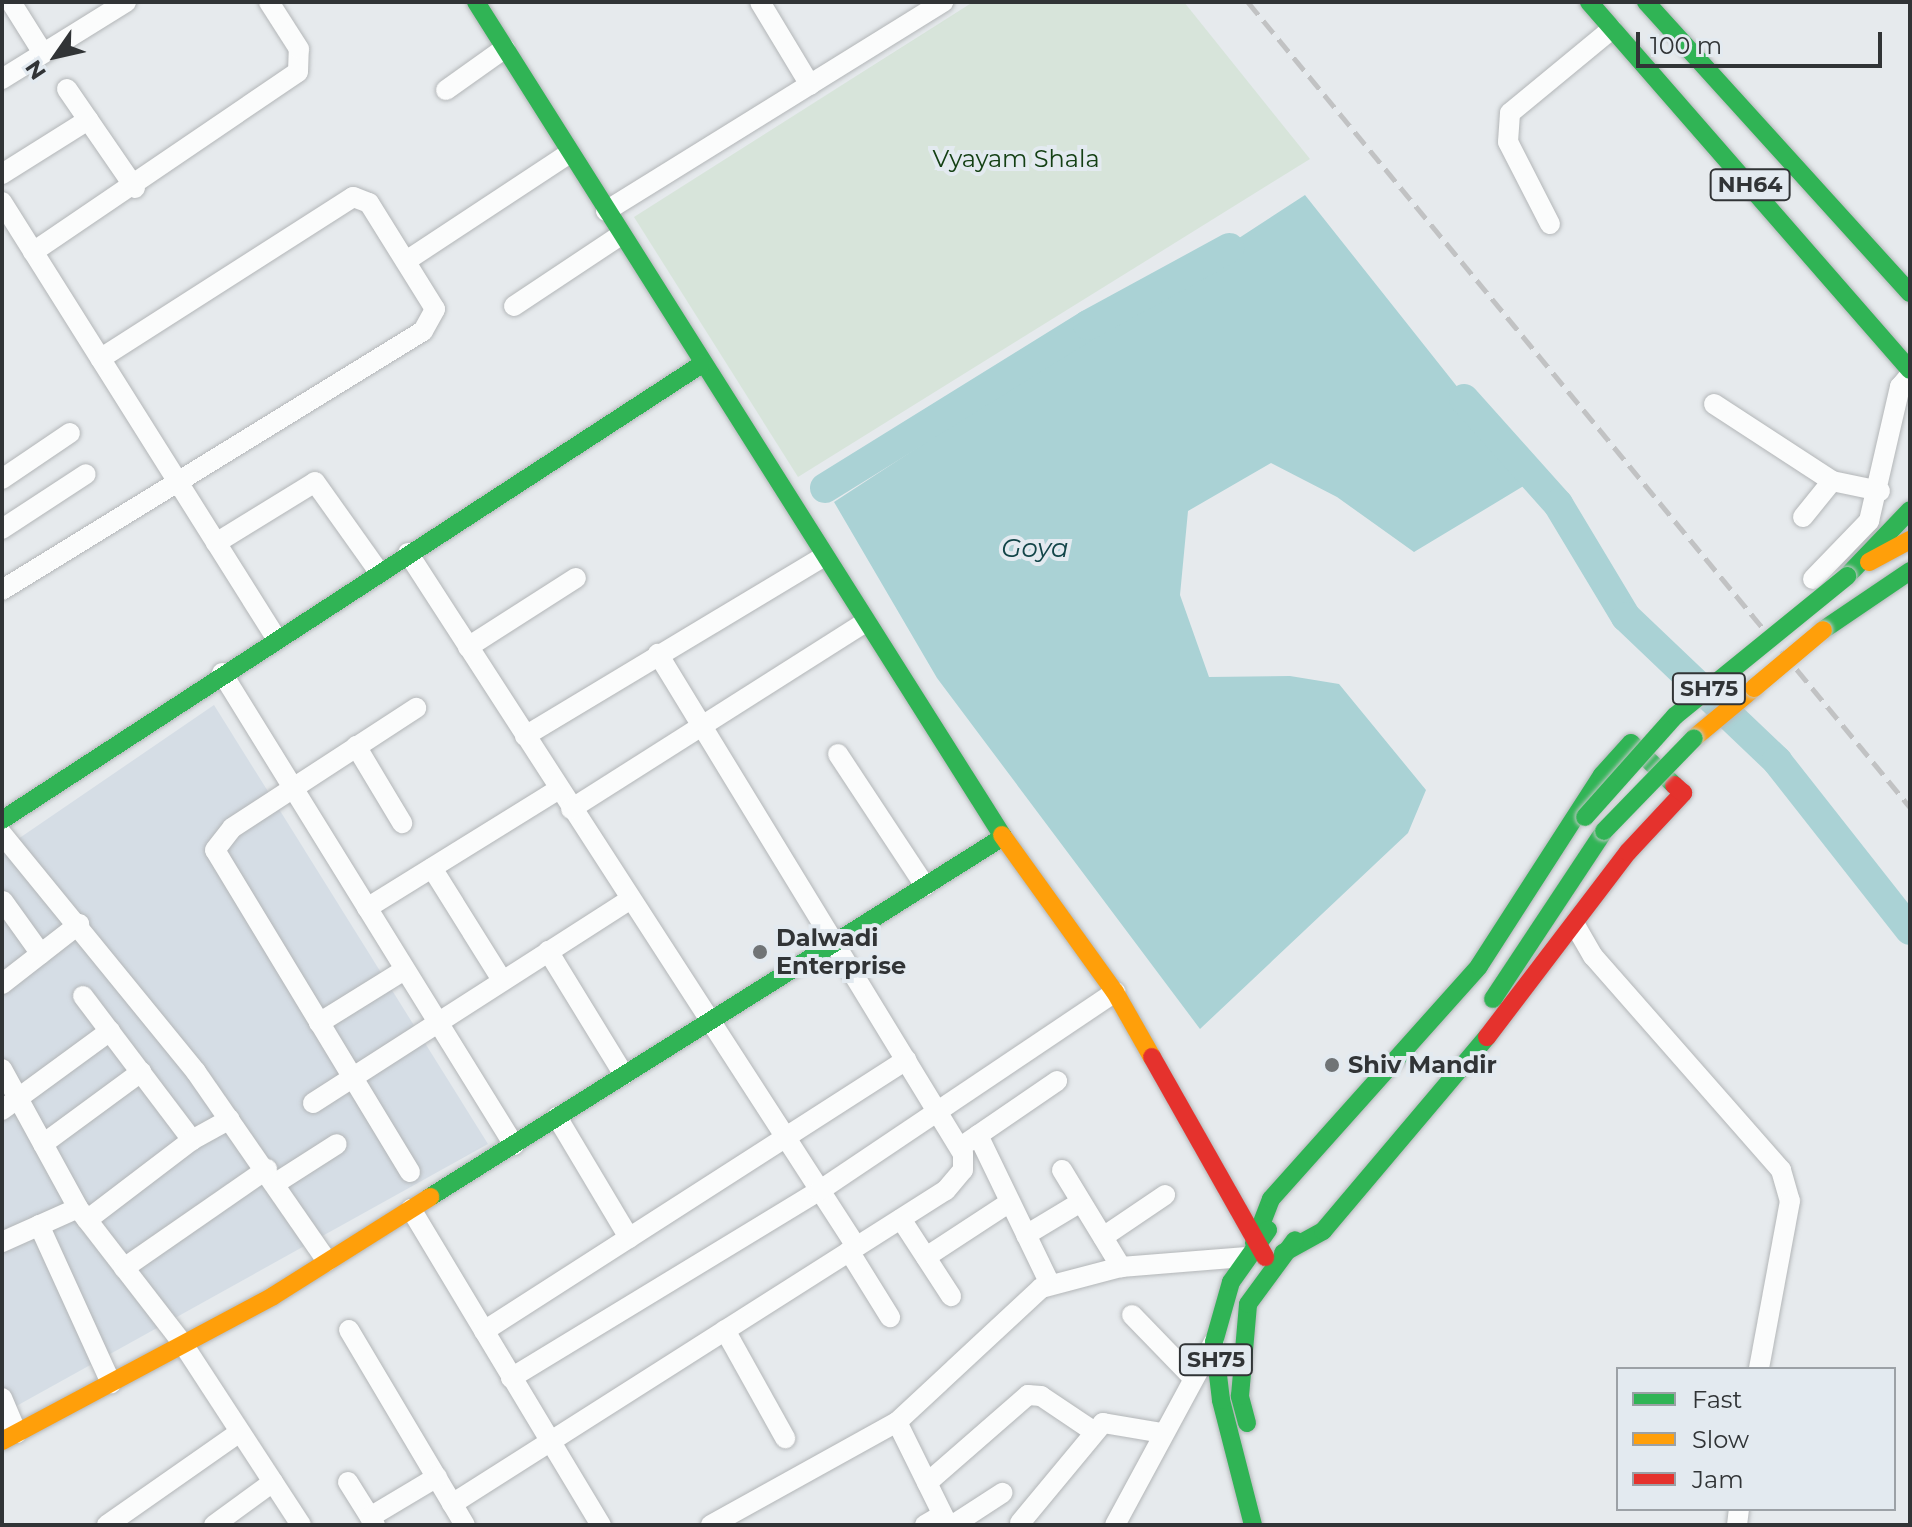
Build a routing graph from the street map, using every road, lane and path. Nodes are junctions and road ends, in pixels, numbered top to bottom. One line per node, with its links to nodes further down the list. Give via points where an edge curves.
1 (11, 2): 12 (street)
2 (126, 2): 12 (street)
3 (476, 2): 11 (main road)
4 (760, 2): 14 (street)
5 (943, 2): 14 (street)
6 (1589, 2): 10 (main road, NH64)
7 (1617, 2): 29 (main road)
8 (1646, 2): 27 (main road, NH64)
9 (276, 4): 20 (street, via 299,49 298,72)
10 (1612, 29): 23 (street, via 1510,113 1508,142); 32 (main road, NH64)
11 (505, 48): 16 (street); 18 (main road)
12 (43, 53): 13 (street)
13 (2, 79)
14 (810, 85): 22 (street)
15 (67, 89): 17 (street)
16 (446, 90)
17 (88, 120): 19 (street); 20 (street)
18 (570, 153): 22 (main road); 26 (street)
19 (2, 174)
20 (135, 188): 25 (street)
21 (2, 202): 25 (street)
22 (606, 211): 24 (main road)
23 (1550, 224)
24 (621, 235): 28 (street); 31 (main road)
25 (33, 252): 30 (street)
26 (406, 261): 30 (street, via 369,203 353,197); 38 (street, via 435,309 430,326)
27 (1910, 293)
28 (514, 306)
29 (1910, 348)
30 (100, 359): 38 (street)
31 (702, 364): 45 (main road); 46 (main road)
32 (1910, 372): 39 (street, via 1900,387)
33 (1714, 404): 37 (street)
34 (70, 433): 36 (street)
35 (86, 474): 42 (street)
36 (2, 479)
37 (1832, 481): 39 (street); 41 (street)
38 (178, 482): 44 (street); 52 (street)
39 (1880, 491): 51 (street, via 1861,533)
40 (1910, 510): 49 (main road)
41 (1803, 517)
42 (2, 529)
43 (1910, 540): 49 (main road, SH75)
44 (216, 543): 48 (street, via 315,482); 54 (street)
45 (408, 553): 48 (main road); 55 (street)
46 (824, 556): 53 (main road); 56 (street)
47 (1910, 571): 125 (main road, SH75, bridge, via 1823,630 1694,738 1604,831 1507,982)
48 (379, 572): 54 (main road)
49 (1847, 576): 123 (main road, SH75, bridge, via 1675,716 1585,817 1488,973)
50 (576, 578): 55 (street)
51 (1813, 579)
52 (2, 590)
53 (866, 622): 59 (street); 69 (main road)
54 (276, 638): 57 (main road)
55 (468, 647): 60 (street)
56 (658, 654): 59 (street); 60 (street)
57 (222, 673): 63 (street); 66 (main road)
58 (416, 708): 61 (street)
59 (702, 726): 65 (street); 77 (street)
60 (525, 736): 64 (street)
61 (356, 746): 63 (street); 67 (street)
62 (838, 754): 71 (street)
63 (292, 786): 74 (street); 85 (street, via 232,828 215,850)
64 (559, 789): 65 (street); 70 (street)
65 (571, 809): 72 (street)
66 (2, 820)
67 (402, 823)
68 (2, 834): 75 (street)
69 (1003, 837): 71 (main road); 83 (main road)
70 (432, 868): 74 (street); 81 (street)
71 (925, 886): 77 (main road)
72 (629, 900): 78 (street); 87 (street)
73 (3, 901): 79 (street)
74 (367, 908): 80 (street)
75 (79, 924): 79 (street); 99 (street)
76 (1569, 934): 123 (main road, via 1628,852 1683,793 1631,743 1602,775 1479,966 1271,1199); 125 (main road, via 1323,1231); 138 (street, via 1785,1178 1790,1201)
77 (834, 943): 87 (main road); 89 (street)
78 (548, 951): 81 (street); 92 (street)
79 (41, 954): 82 (street)
80 (404, 970): 85 (street); 86 (street)
81 (502, 980): 86 (street)
82 (2, 984)
83 (1115, 992): 97 (street); 123 (main road)
84 (83, 996): 88 (street)
85 (319, 1023): 93 (street)
86 (436, 1023): 93 (street); 105 (street)
87 (707, 1023): 92 (main road); 101 (street)
88 (110, 1031): 91 (street); 96 (street)
89 (906, 1060): 97 (street); 101 (street)
90 (2, 1069): 96 (street)
91 (141, 1072): 102 (street); 103 (street)
92 (624, 1075): 98 (main road)
93 (353, 1077): 95 (street); 108 (street)
94 (1057, 1081): 100 (street)
95 (313, 1103)
96 (11, 1106): 103 (street)
97 (938, 1113): 106 (street); 110 (street)
98 (557, 1117): 105 (main road); 120 (street)
99 (230, 1119): 102 (street); 109 (street)
100 (978, 1135): 106 (street); 112 (street)
101 (784, 1139): 110 (street); 120 (street)
102 (192, 1140): 115 (street)
103 (43, 1144): 115 (street)
104 (337, 1144): 109 (street)
105 (514, 1145): 114 (main road)
106 (959, 1148): 116 (street, via 963,1170 957,1181)
107 (1062, 1170): 113 (street)
108 (410, 1172)
109 (271, 1176): 126 (street); 128 (street)
110 (819, 1191): 122 (street); 139 (street)
111 (1165, 1195): 119 (street)
112 (1010, 1202): 118 (street); 124 (street)
113 (1081, 1202): 118 (street); 119 (street)
114 (411, 1209): 126 (main road); 135 (street)
115 (83, 1214): 117 (street); 128 (street)
116 (901, 1219): 122 (street); 124 (street)
117 (39, 1225): 121 (street); 141 (street)
118 (1026, 1235): 129 (street)
119 (1103, 1237): 127 (street)
120 (629, 1238): 135 (street)
121 (2, 1242)
122 (852, 1249): 132 (street); 134 (street)
123 (1249, 1250): 125 (main road); 127 (street); 136 (main road, SH75)
124 (926, 1257): 130 (street)
125 (1278, 1260): 166 (main road, SH75, via 1248,1304 1240,1396)
126 (327, 1261): 137 (main road)
127 (1121, 1267): 129 (street)
128 (124, 1268): 137 (street)
129 (1050, 1284): 143 (street)
130 (951, 1296)
131 (1132, 1315): 140 (street)
132 (890, 1317)
133 (349, 1330): 150 (street)
134 (725, 1330): 148 (street); 149 (street)
135 (484, 1331): 139 (street)
136 (1214, 1342): 140 (street); 165 (main road, SH75, via 1221,1400)
137 (183, 1344): 141 (main road); 145 (street)
138 (1759, 1367)
139 (511, 1378): 149 (street)
140 (1193, 1378): 146 (street)
141 (111, 1383): 147 (main road)
142 (2, 1398): 147 (street)
143 (897, 1422): 153 (street); 163 (street)
144 (1093, 1431): 146 (street, via 1113,1422); 153 (street, via 1041,1396 1028,1395); 158 (street)
145 (240, 1432): 151 (street); 159 (street)
146 (1162, 1433): 164 (street)
147 (10, 1437)
148 (785, 1438)
149 (549, 1442): 155 (street); 162 (street)
150 (437, 1477): 155 (street); 156 (street)
151 (273, 1482): 160 (street); 161 (street)
152 (348, 1482): 156 (street)
153 (927, 1483): 157 (street)
154 (1002, 1493): 157 (street)
155 (455, 1518)
156 (373, 1521)
157 (942, 1522)
158 (1020, 1523)
159 (107, 1525)
160 (214, 1525)
161 (301, 1525)
162 (601, 1525)
163 (711, 1525)
164 (1115, 1525)
165 (1253, 1525)
166 (1275, 1525)

